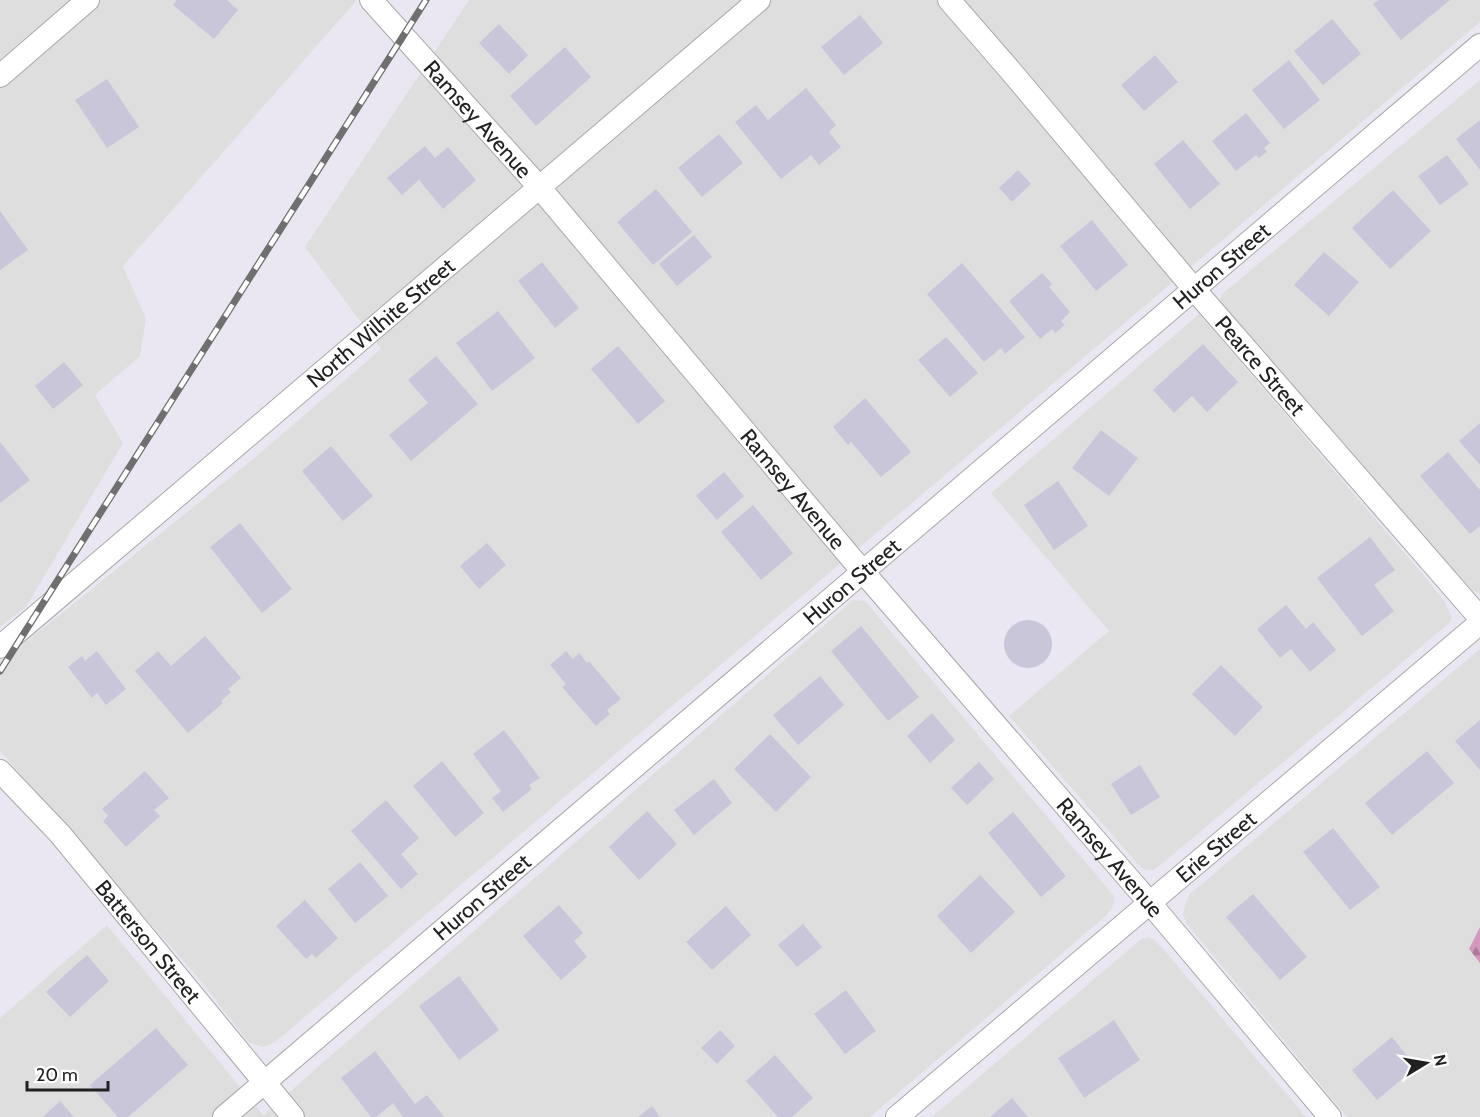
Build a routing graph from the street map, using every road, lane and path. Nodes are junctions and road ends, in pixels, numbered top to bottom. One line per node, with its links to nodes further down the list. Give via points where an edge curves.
1 (88, 0): 6 (street)
2 (371, 0): 7 (street, Ramsey Avenue)
3 (759, 0): 7 (street, North Wilhite Street)
4 (949, 0): 8 (street, Pearce Street)
5 (1480, 45): 8 (street, Huron Street)
6 (0, 75)
7 (540, 188): 9 (street, Ramsey Avenue); 12 (street, North Wilhite Street)
8 (1194, 289): 9 (street, Huron Street); 10 (street, Pearce Street)
9 (864, 573): 14 (street, Ramsey Avenue); 15 (street, Huron Street)
10 (1480, 618)
11 (1480, 623): 14 (street, Erie Street)
12 (0, 647)
13 (0, 771): 15 (street, Batterson Street, via 60,834)
14 (1150, 903): 18 (street, Erie Street); 19 (street, Ramsey Avenue)
15 (264, 1083): 16 (street, Huron Street); 17 (street, Batterson Street)
16 (224, 1117)
17 (293, 1117)
18 (897, 1117)
19 (1330, 1117)

